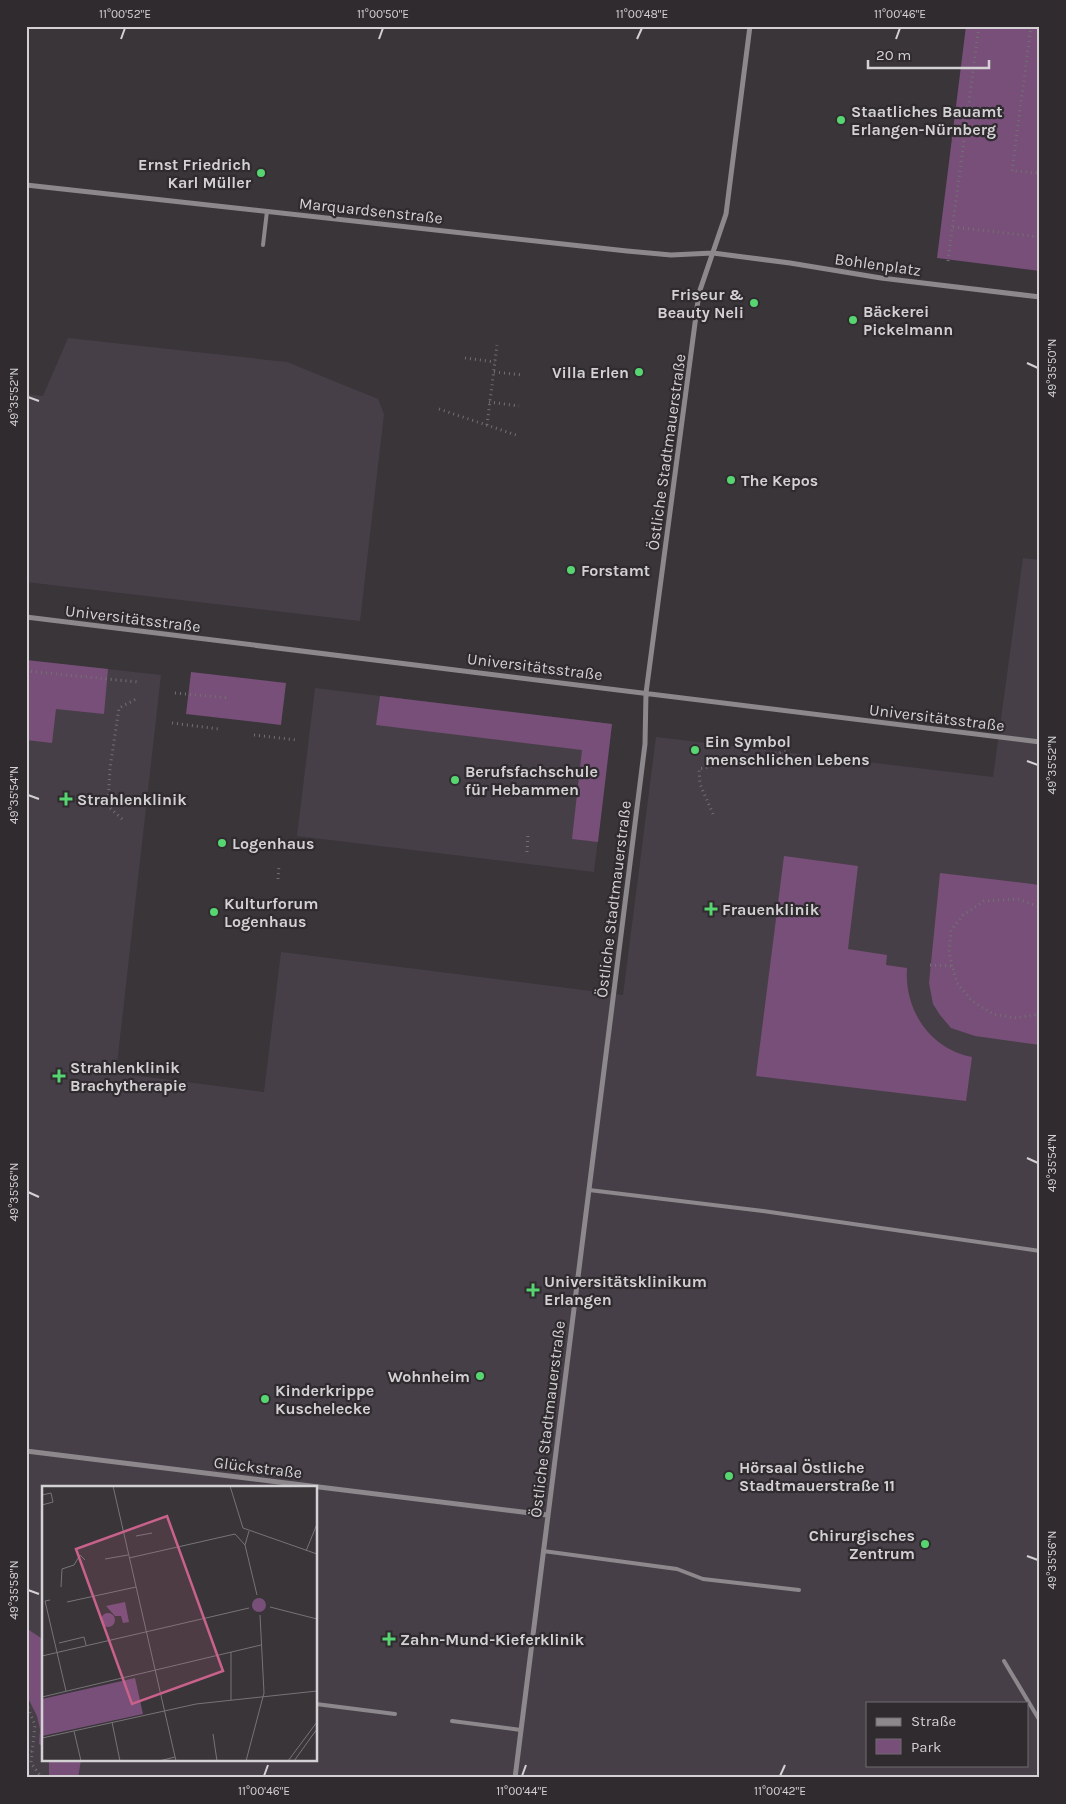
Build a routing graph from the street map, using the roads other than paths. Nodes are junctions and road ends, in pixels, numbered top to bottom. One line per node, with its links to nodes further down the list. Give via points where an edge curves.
1 (750, 26): 5 (street, Östliche Stadtmauerstraße, via 726,214)
2 (26, 185): 3 (street, Marquardsenstraße)
3 (267, 211): 4 (lane); 5 (street, Marquardsenstraße, via 627,251 671,255)
4 (263, 245)
5 (713, 253): 6 (street, Bohlenplatz, via 880,278); 8 (street, Östliche Stadtmauerstraße, via 699,293)
6 (1040, 297)
7 (26, 617): 8 (street, Universitätsstraße)
8 (646, 692): 9 (street, Universitätsstraße); 10 (street, Östliche Stadtmauerstraße, via 645,744)
9 (1040, 742)
10 (589, 1190): 11 (lane, via 763,1211); 15 (street, Östliche Stadtmauerstraße)
11 (1040, 1251)
12 (26, 1451): 13 (street, Glückstraße)
13 (315, 1486)
14 (318, 1486): 15 (street, Glückstraße)
15 (547, 1514): 16 (street, Östliche Stadtmauerstraße)
16 (543, 1551): 17 (lane, via 677,1569 703,1579); 23 (street, Östliche Stadtmauerstraße)
17 (799, 1590)
18 (1004, 1662): 22 (lane)
19 (318, 1704): 20 (lane)
20 (395, 1714)
21 (452, 1721): 23 (lane)
22 (1040, 1721)
23 (520, 1730): 24 (street, Östliche Stadtmauerstraße)
24 (515, 1778)

